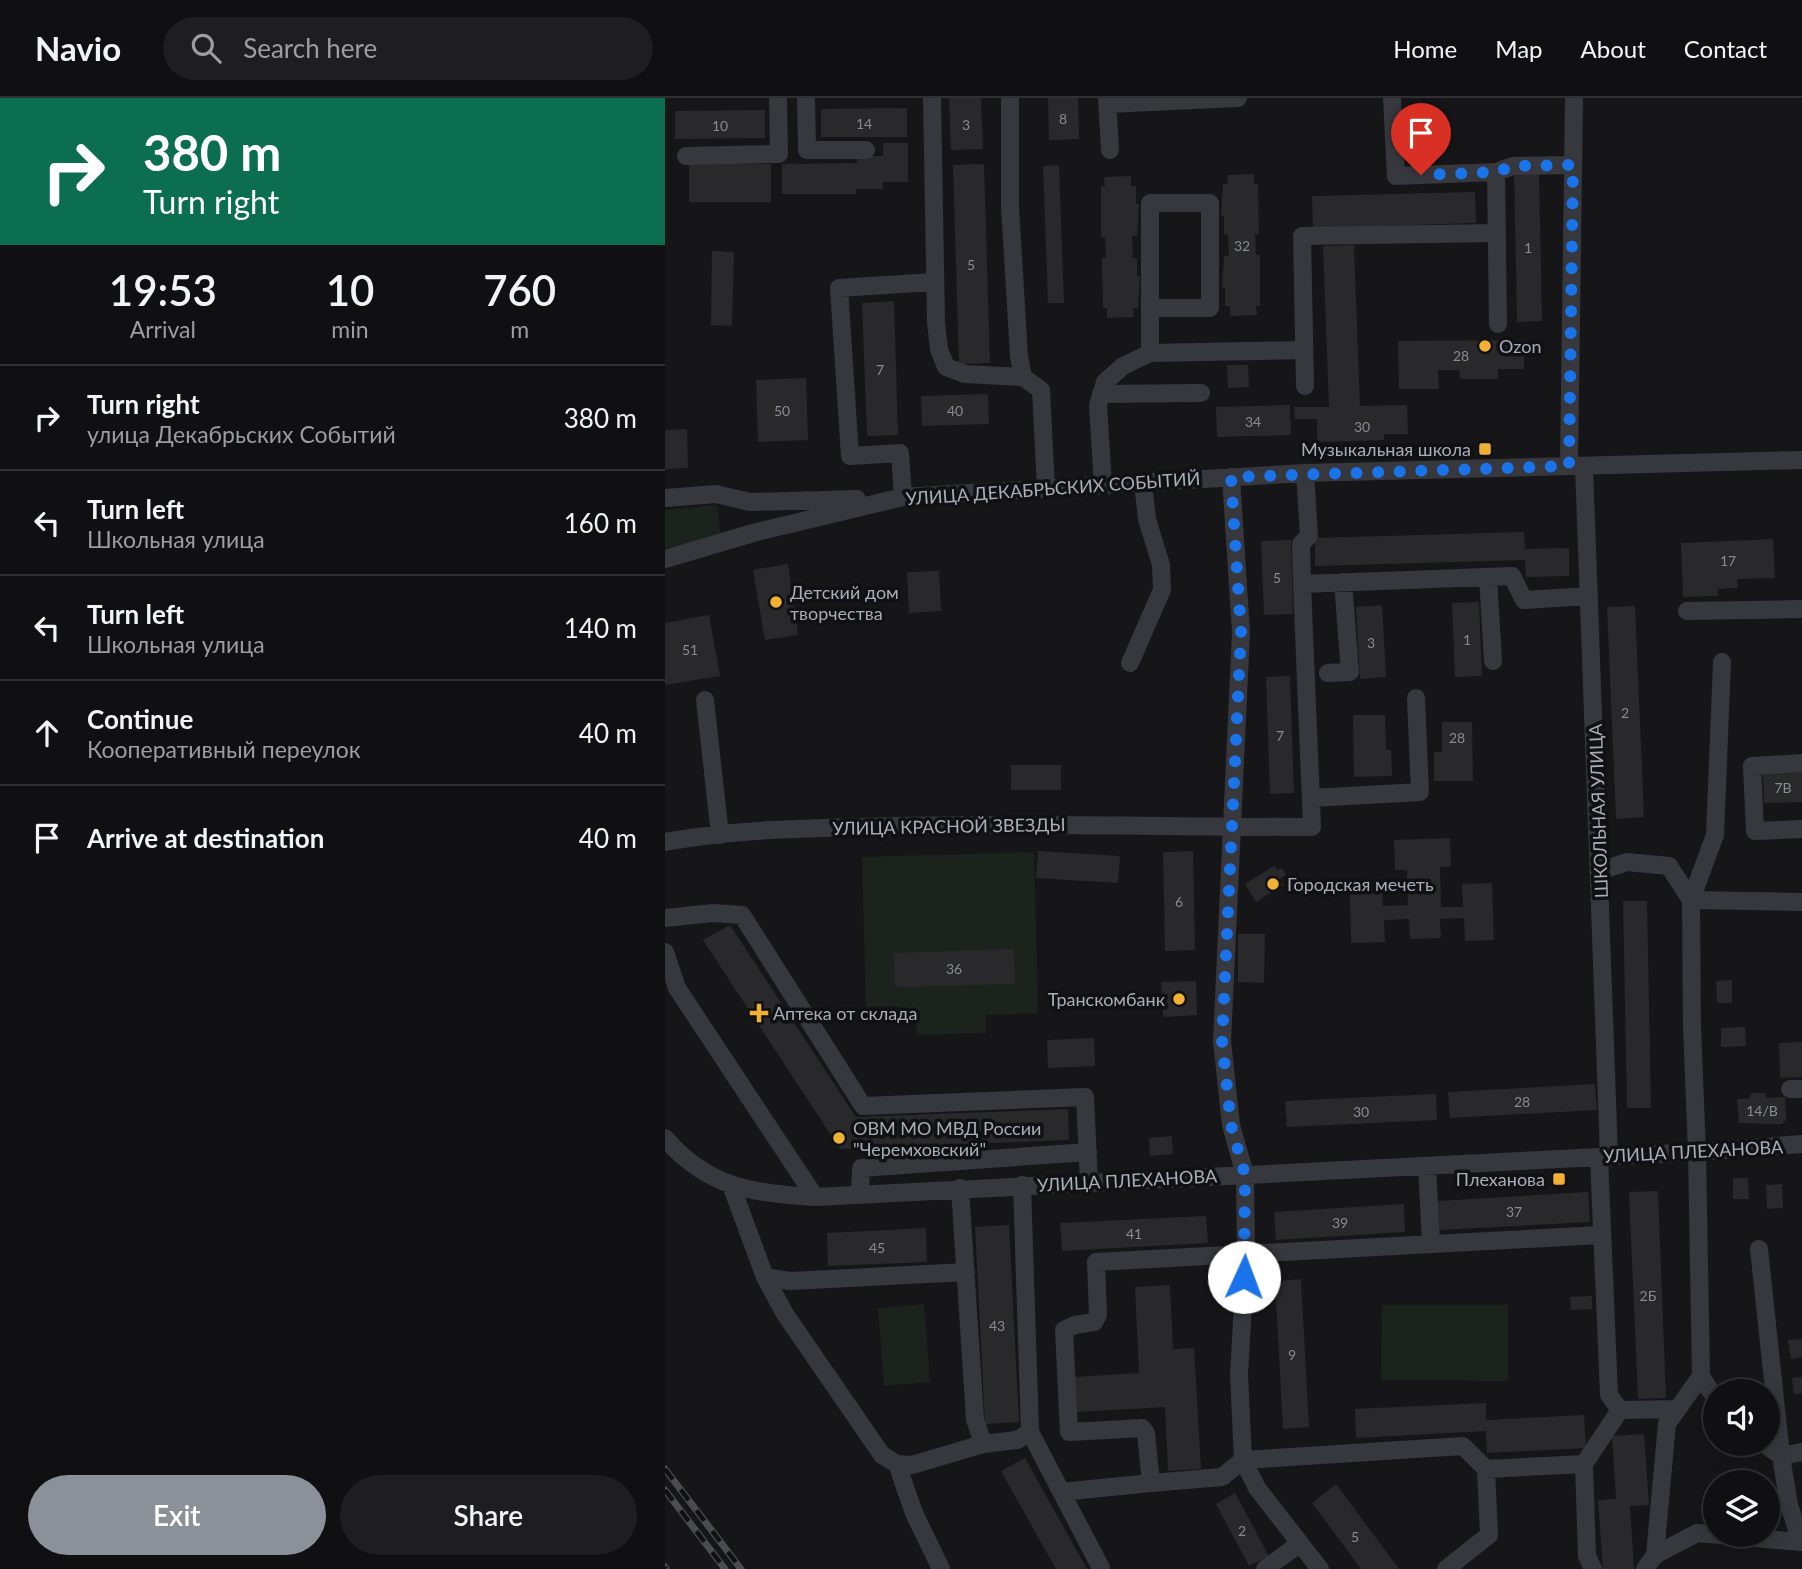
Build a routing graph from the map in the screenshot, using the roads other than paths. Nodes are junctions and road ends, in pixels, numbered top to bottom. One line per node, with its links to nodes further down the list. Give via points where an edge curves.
1 (778, 98): 11 (street, via 779,154)
2 (806, 98): 9 (street, via 807,150)
3 (932, 98): 15 (street)
4 (1010, 98): 20 (street, via 1010,207)
5 (1238, 98): 8 (street)
6 (1392, 98): 13 (street, via 1396,176)
7 (1574, 98): 12 (street, ШКОЛЬНАЯ УЛИЦА)
8 (1107, 101): 10 (street)
9 (866, 150)
10 (1109, 150)
11 (686, 156)
12 (1573, 165): 13 (street, via 1513,166); 25 (street, ШКОЛЬНАЯ УЛИЦА)
13 (1496, 172): 14 (street)
14 (1496, 233): 17 (street); 18 (street, via 1302,236)
15 (934, 282): 20 (street, via 939,349 946,367 965,374); 32 (street, via 839,288 851,456 900,453)
16 (1150, 308): 16 (street, via 1150,203 1210,203 1210,308); 19 (street)
17 (1498, 324)
18 (1304, 350): 19 (street); 21 (street)
19 (1150, 353): 23 (street, via 1123,366 1105,382)
20 (1023, 377): 30 (street, via 1041,390)
21 (1305, 386)
22 (1201, 393): 23 (street)
23 (1101, 394): 29 (street)
24 (1802, 460): 25 (street, УЛИЦА ДЕКАБРЬСКИХ СОБЫТИЙ)
25 (1577, 466): 26 (street, УЛИЦА ДЕКАБРЬСКИХ СОБЫТИЙ); 37 (street, ШКОЛЬНАЯ УЛИЦА)
26 (1305, 473): 27 (street, УЛИЦА ДЕКАБРЬСКИХ СОБЫТИЙ); 36 (street, via 1309,536 1301,544)
27 (1231, 477): 28 (street, УЛИЦА ДЕКАБРЬСКИХ СОБЫТИЙ); 48 (street, via 1241,632)
28 (1143, 483): 29 (street, УЛИЦА ДЕКАБРЬСКИХ СОБЫТИЙ); 42 (street, via 1162,590)
29 (1103, 485): 30 (street, УЛИЦА ДЕКАБРЬСКИХ СОБЫТИЙ)
30 (1046, 489): 32 (street, УЛИЦА ДЕКАБРЬСКИХ СОБЫТИЙ)
31 (665, 498): 32 (street, УЛИЦА ДЕКАБРЬСКИХ СОБЫТИЙ, via 716,494 750,502)
32 (897, 498): 33 (street, УЛИЦА ДЕКАБРЬСКИХ СОБЫТИЙ)
33 (665, 559)
34 (1488, 577): 35 (street); 37 (street, via 1512,576 1524,600); 40 (street)
35 (1343, 582): 36 (street); 43 (street, via 1350,672)
36 (1302, 584): 47 (street)
37 (1589, 596): 52 (street, ШКОЛЬНАЯ УЛИЦА)
38 (1802, 609): 39 (street)
39 (1687, 611)
40 (1493, 661)
41 (1722, 662): 53 (street, via 1715,835)
42 (1130, 663)
43 (1328, 673)
44 (1416, 698): 47 (street, via 1420,792)
45 (705, 700): 50 (street)
46 (1802, 763): 49 (street, via 1752,766 1755,831)
47 (1311, 798): 48 (street, УЛИЦА КРАСНОЙ ЗВЕЗДЫ, via 1312,827)
48 (1233, 827): 50 (street, УЛИЦА КРАСНОЙ ЗВЕЗДЫ, via 975,825 806,828); 63 (street, via 1222,1041 1231,1125)
49 (1802, 828)
50 (720, 835): 51 (street, УЛИЦА КРАСНОЙ ЗВЕЗДЫ)
51 (665, 842)
52 (1600, 871): 53 (street, via 1627,862 1669,866); 61 (street, ШКОЛЬНАЯ УЛИЦА)
53 (1691, 900): 54 (street); 60 (street)
54 (1802, 902)
55 (665, 918): 59 (street, via 742,915 863,1106 1085,1097)
56 (665, 952): 69 (street, via 677,988)
57 (669, 1143): 65 (street, УЛИЦА ПЛЕХАНОВА, via 702,1170)
58 (1802, 1144): 60 (street, УЛИЦА ПЛЕХАНОВА)
59 (1088, 1152): 64 (street); 68 (street, via 861,1168)
60 (1697, 1152): 61 (street, УЛИЦА ПЛЕХАНОВА); 76 (street)
61 (1604, 1156): 62 (street, УЛИЦА ПЛЕХАНОВА); 70 (street, ШКОЛЬНАЯ УЛИЦА)
62 (1427, 1166): 63 (street, УЛИЦА ПЛЕХАНОВА); 71 (street)
63 (1245, 1175): 64 (street, УЛИЦА ПЛЕХАНОВА); 73 (street)
64 (1089, 1182): 66 (street, УЛИЦА ПЛЕХАНОВА)
65 (731, 1185): 69 (street, УЛИЦА ПЛЕХАНОВА, via 762,1194); 75 (street)
66 (1022, 1185): 67 (street, УЛИЦА ПЛЕХАНОВА); 80 (street)
67 (960, 1188): 68 (street, УЛИЦА ПЛЕХАНОВА); 74 (street)
68 (860, 1194): 69 (street, УЛИЦА ПЛЕХАНОВА)
69 (815, 1197)
70 (1601, 1235): 71 (street); 79 (street, ШКОЛЬНАЯ УЛИЦА, via 1609,1395)
71 (1431, 1244): 73 (street)
72 (1759, 1249): 83 (street)
73 (1246, 1253): 84 (street, via 1239,1374); 88 (street, via 1096,1262 1098,1315 1094,1322 1063,1330 1069,1432 1142,1428)
74 (966, 1272): 75 (street, via 790,1281); 81 (street, via 975,1419)
75 (765, 1276): 85 (street, via 785,1314 882,1455)
76 (1701, 1376): 77 (street); 78 (street)
77 (1703, 1379)
78 (1677, 1409): 79 (street); 92 (street, via 1667,1424)
79 (1621, 1410): 86 (street)
80 (1030, 1432): 81 (street, via 1017,1440); 89 (street)
81 (983, 1444): 85 (street, via 912,1465)
82 (1802, 1452): 83 (street)
83 (1781, 1457): 90 (street)
84 (1243, 1460): 87 (street, via 1463,1446); 88 (street, via 1222,1477); 91 (street, via 1257,1488)
85 (897, 1464): 94 (street)
86 (1584, 1464): 87 (street); 98 (street, via 1587,1556)
87 (1486, 1469): 97 (street, via 1489,1535)
88 (1151, 1483): 89 (street)
89 (1061, 1492): 93 (street)
90 (1801, 1542): 92 (street, via 1697,1533)
91 (1299, 1544): 95 (street); 96 (street)
92 (1650, 1562)
93 (1101, 1568)
94 (941, 1569)
95 (1265, 1569)
96 (1320, 1569)
97 (1446, 1569)
98 (1593, 1569)

